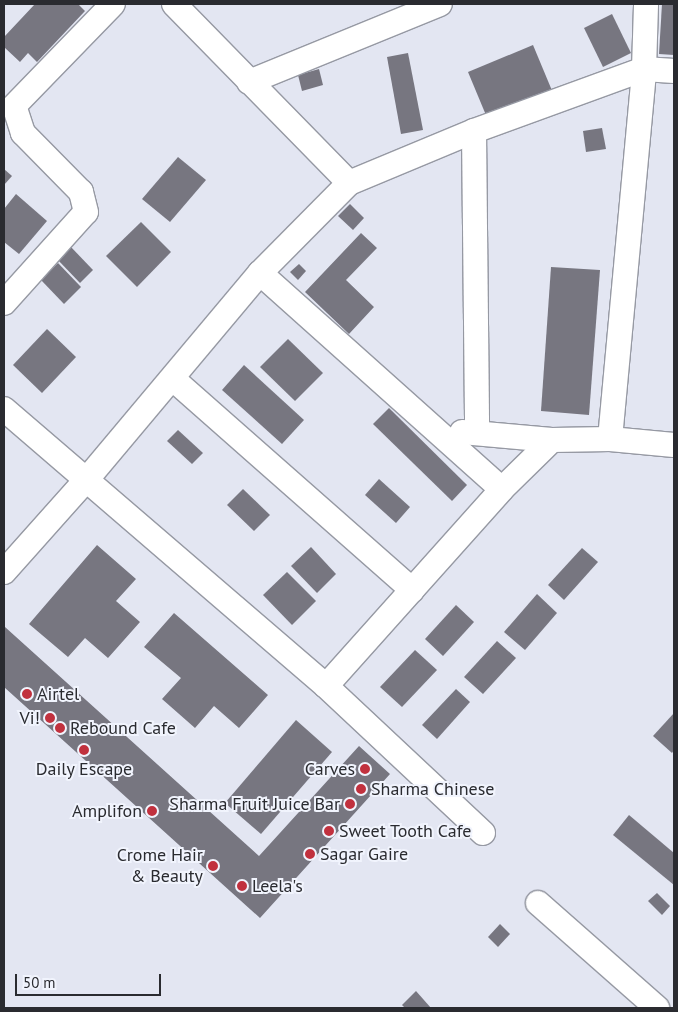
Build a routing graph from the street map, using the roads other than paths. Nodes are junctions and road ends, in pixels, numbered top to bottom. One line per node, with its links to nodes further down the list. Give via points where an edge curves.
1 (112, 4): 11 (street, via 14,106 23,133 81,192 86,212)
2 (174, 4): 7 (street)
3 (440, 4): 7 (street)
4 (646, 4): 5 (street)
5 (644, 69): 6 (street); 8 (street); 16 (street)
6 (674, 71)
7 (249, 82): 9 (street)
8 (474, 131): 9 (street); 15 (street)
9 (349, 183): 10 (street)
10 (260, 274): 12 (street); 14 (street)
11 (4, 303)
12 (173, 379): 19 (street); 22 (street)
13 (4, 409): 19 (street)
14 (436, 432): 15 (street); 20 (street)
15 (477, 432): 17 (street)
16 (610, 438): 17 (street); 18 (street)
17 (552, 440): 20 (street)
18 (674, 445)
19 (87, 479): 21 (street); 23 (street)
20 (502, 489): 22 (street)
21 (4, 572)
22 (412, 590): 23 (street)
23 (326, 686): 24 (street)
24 (483, 833)
25 (538, 903): 26 (street)
26 (657, 1008)

